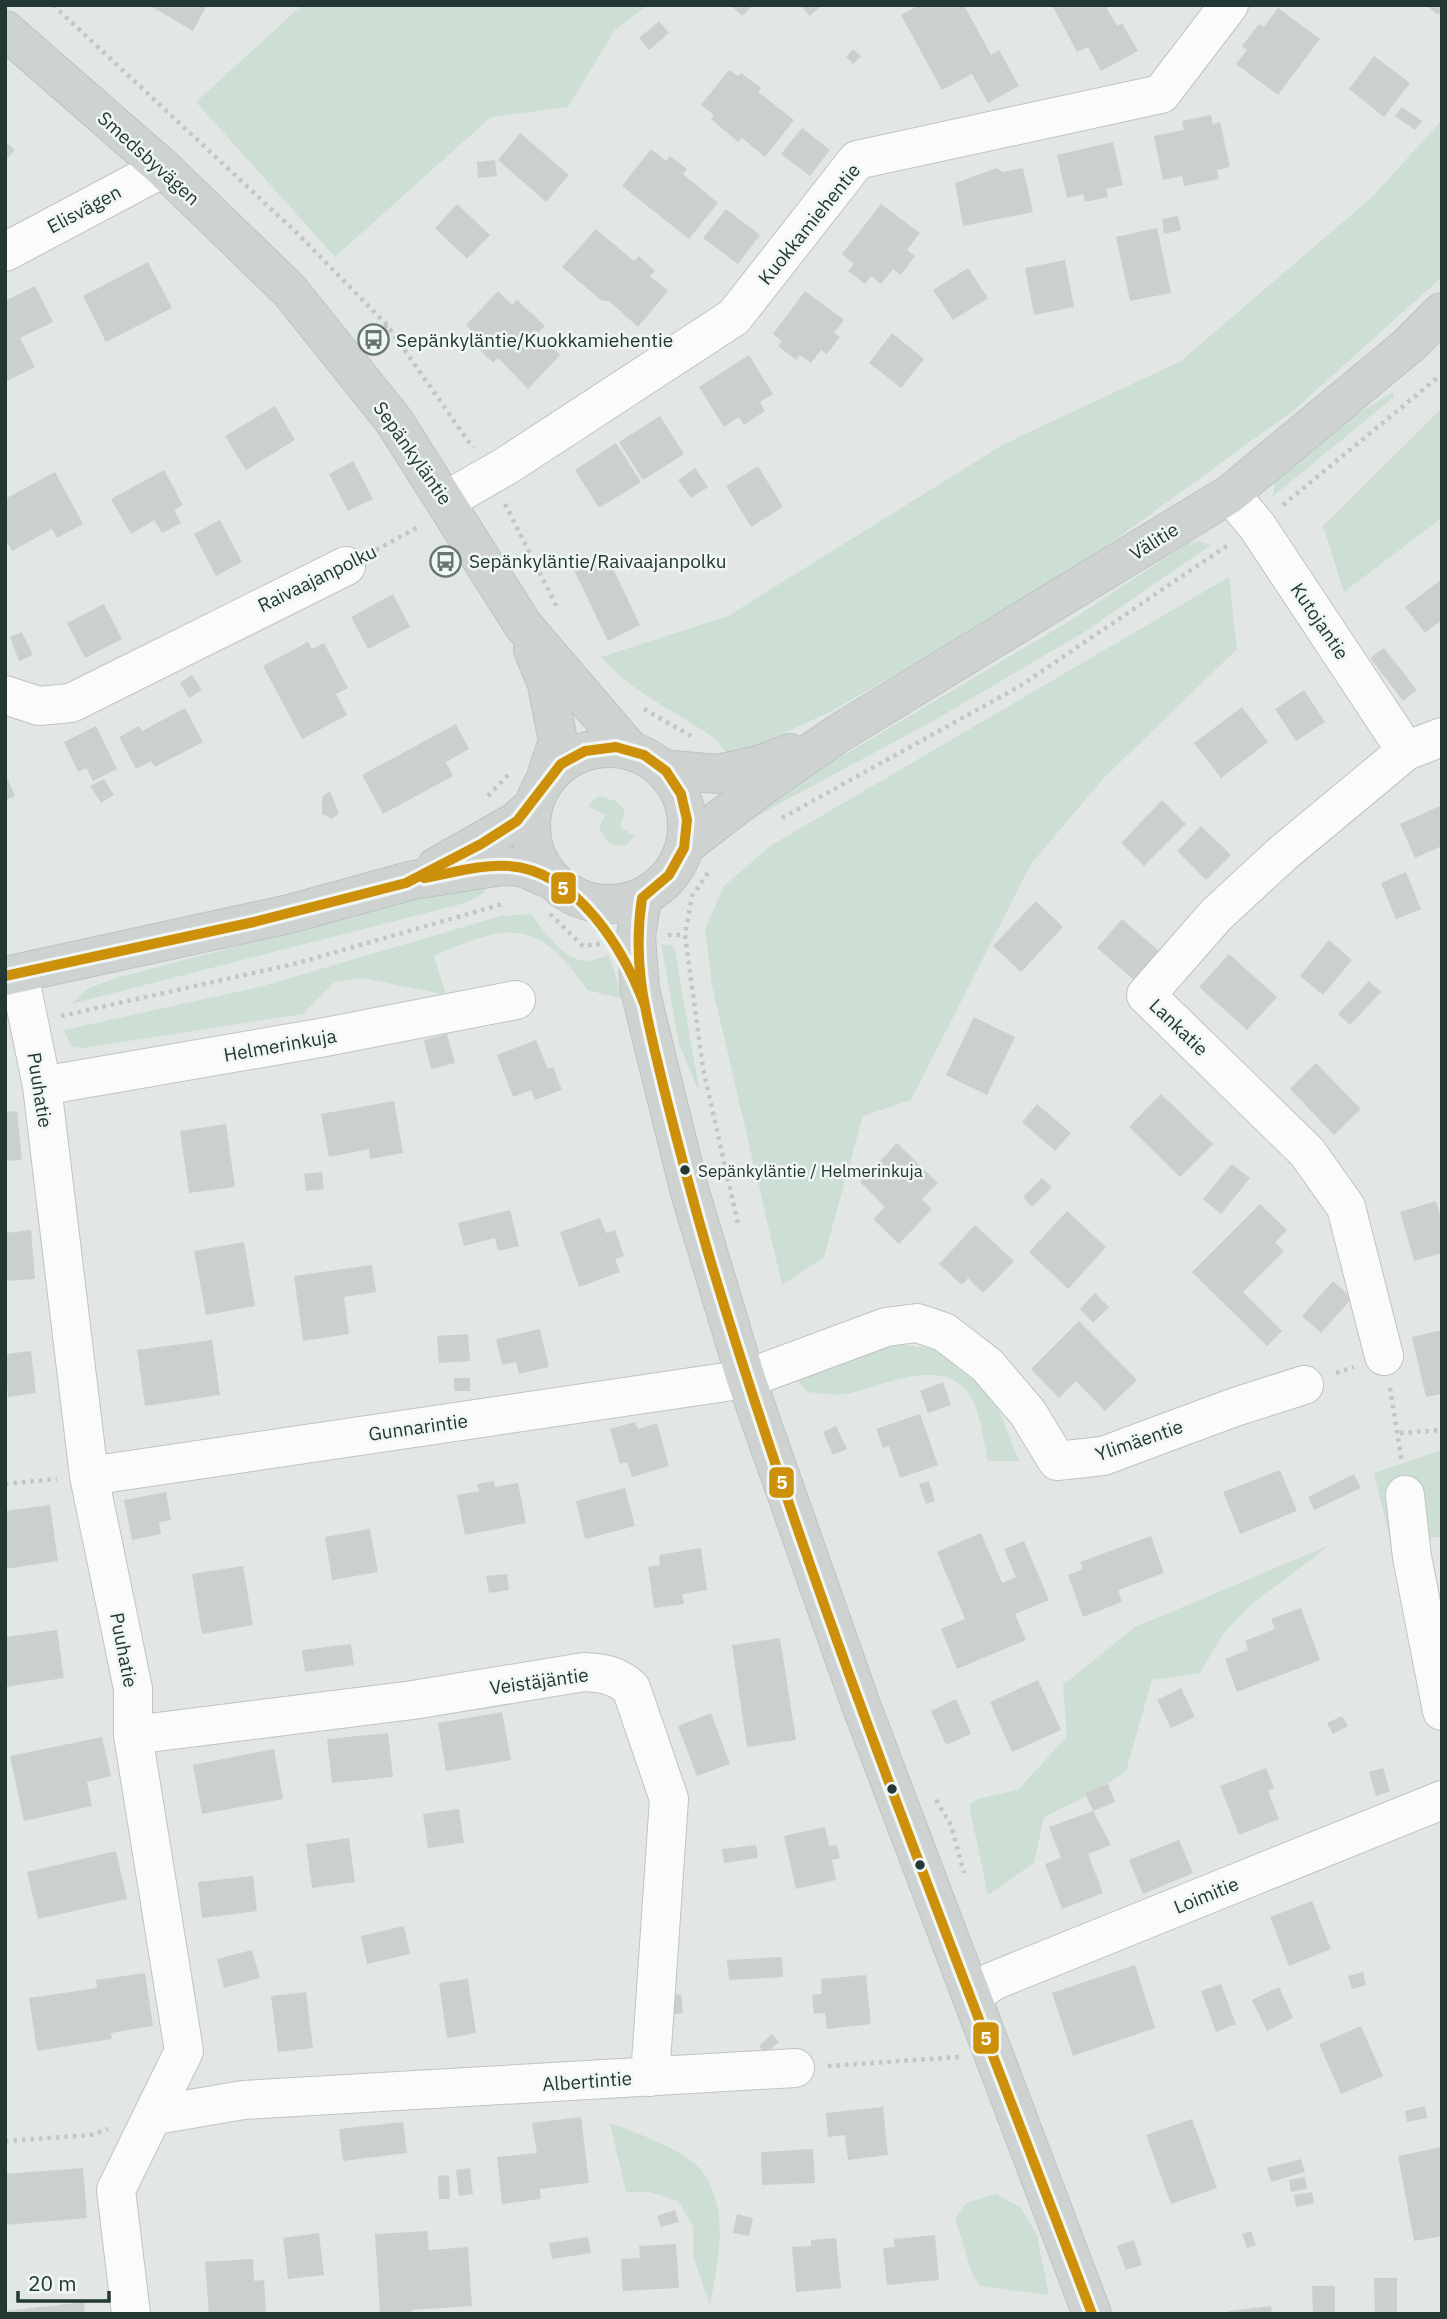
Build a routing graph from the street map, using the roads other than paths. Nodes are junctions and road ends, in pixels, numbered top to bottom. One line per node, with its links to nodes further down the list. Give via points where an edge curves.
1 (1228, 5): 8 (street, Kuokkamiehentie, via 1161,94 857,160 734,317)
2 (5, 30): 3 (main road, Smedsbyvägen)
3 (163, 167): 4 (street, Elisvägen); 5 (main road, Smedsbyvägen)
4 (5, 251)
5 (289, 290): 8 (main road, Sepänkyläntie, via 394,421)
6 (1442, 312): 7 (main road, Välitie, via 1409,345)
7 (1230, 494): 12 (main road, Välitie); 15 (street, Kutojantie)
8 (447, 500): 10 (main road, Sepänkyläntie)
9 (346, 566): 11 (street, Raivaajanpolku, via 71,704 39,706)
10 (523, 625): 14 (main road, Sepänkyläntie); 17 (main road, Sepänkyläntie, via 547,684 558,741)
11 (5, 695)
12 (839, 733): 16 (main road, Välitie, via 759,765 717,774); 18 (main road, Välitie, via 768,782)
13 (1442, 737): 15 (street, Lankatie)
14 (629, 750): 16 (main road); 17 (main road, via 605,747 584,751 562,762)
15 (1406, 751): 26 (street, Lankatie, via 1332,810 1216,915 1146,995 1307,1152 1346,1208)
16 (662, 769): 18 (main road, via 683,798)
17 (539, 793): 19 (main road, via 515,822); 20 (main road, via 530,832 537,859)
18 (699, 856): 21 (main road)
19 (413, 880): 20 (main road, via 522,867); 23 (main road, via 289,914)
20 (556, 894): 21 (main road, via 603,905); 22 (main road)
21 (642, 898): 22 (main road)
22 (624, 939): 27 (main road, via 689,1189)
23 (12, 975): 25 (street, Puuhatie, via 29,1023)
24 (516, 1000): 25 (street, Helmerinkuja)
25 (42, 1086): 29 (street, Puuhatie)
26 (1384, 1356)
27 (746, 1378): 28 (street, Ylimäentie, via 886,1327 917,1323 944,1332 987,1365 1028,1413 1057,1461 1103,1456); 29 (street, Gunnarintie); 34 (main road)
28 (1304, 1385)
29 (89, 1476): 32 (street, Puuhatie, via 133,1689)
30 (1405, 1495): 31 (street, via 1412,1557)
31 (1442, 1711)
32 (133, 1735): 36 (street, Veistäjäntie, via 414,1700 584,1672 620,1678 631,1688 669,1799); 37 (street, Puuhatie, via 184,2051)
33 (1442, 1800): 34 (street, Loimitie, via 993,1981)
34 (972, 1996): 39 (main road)
35 (795, 2068): 36 (street, Albertintie)
36 (650, 2077): 37 (street, Albertintie, via 243,2100)
37 (156, 2115): 38 (street, Puuhatie, via 116,2190)
38 (131, 2314)
39 (1092, 2314)

